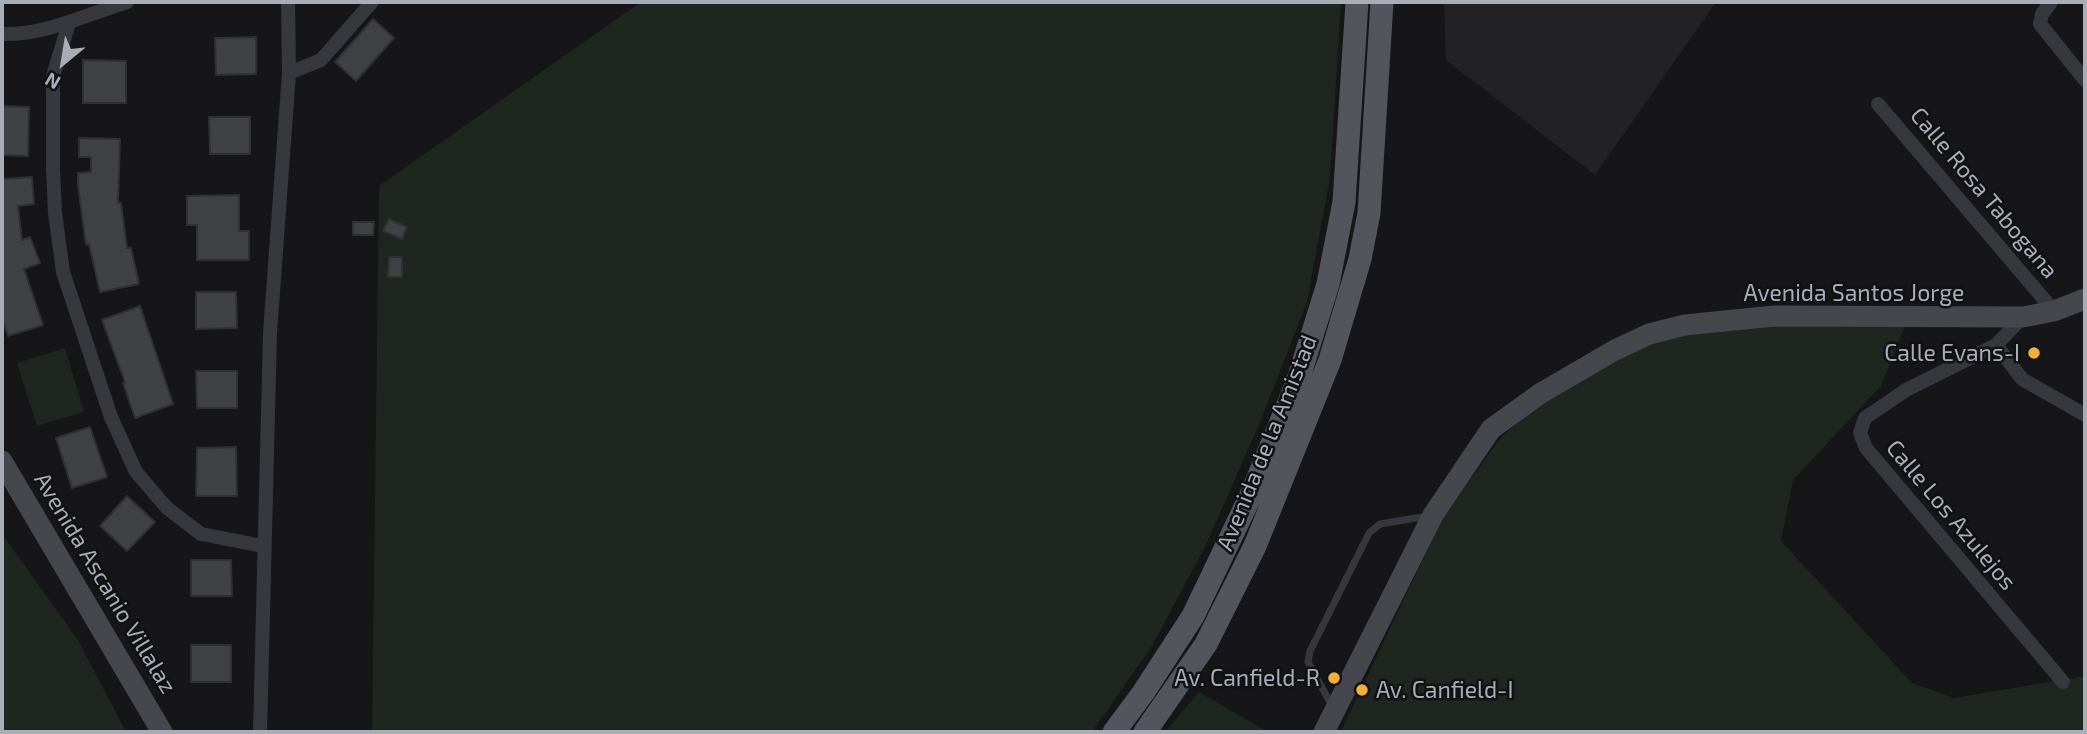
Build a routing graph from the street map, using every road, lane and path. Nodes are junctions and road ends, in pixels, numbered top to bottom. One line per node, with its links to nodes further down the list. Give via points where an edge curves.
1 (127, 2): 7 (street)
2 (288, 2): 9 (street)
3 (372, 2): 9 (street, via 321,61)
4 (1357, 2): 24 (main road, Avenida de la Amistad, via 1344,202 1328,284 1298,380 1251,495 1193,616)
5 (1382, 2): 25 (main road, Avenida de la Amistad, via 1369,213 1330,360 1255,547 1206,644)
6 (2051, 2): 10 (street, via 2040,24)
7 (69, 23): 8 (street, via 24,35); 19 (street, via 53,76 55,213 63,272 111,417 136,472 167,509 201,534)
8 (2, 34)
9 (289, 73): 19 (street, via 270,333)
10 (2085, 80)
11 (1878, 104): 13 (street, Calle Rosa Tabogana)
12 (2085, 299): 13 (main road, Avenida Santos Jorge)
13 (2054, 311): 14 (main road, Avenida Santos Jorge)
14 (2023, 317): 15 (street, Calle Los Azulejos); 18 (main road, Avenida Santos Jorge, via 1774,316 1685,325 1649,334 1541,393 1491,429)
15 (1996, 345): 16 (street, via 2022,379); 20 (street, Calle Los Azulejos, via 1906,390 1865,418 1860,433 1866,448)
16 (2085, 415)
17 (2, 461): 22 (main road, Avenida Ascanio Villalaz)
18 (1433, 515): 21 (main road, Avenida Santos Jorge); 21 (lane, via 1380,524 1369,533 1357,556 1308,662)
19 (263, 546): 23 (street)
20 (2063, 682)
21 (1335, 711): 26 (main road, Avenida Santos Jorge)
22 (162, 732)
23 (260, 732)
24 (1114, 732)
25 (1145, 732)
26 (1324, 732)

